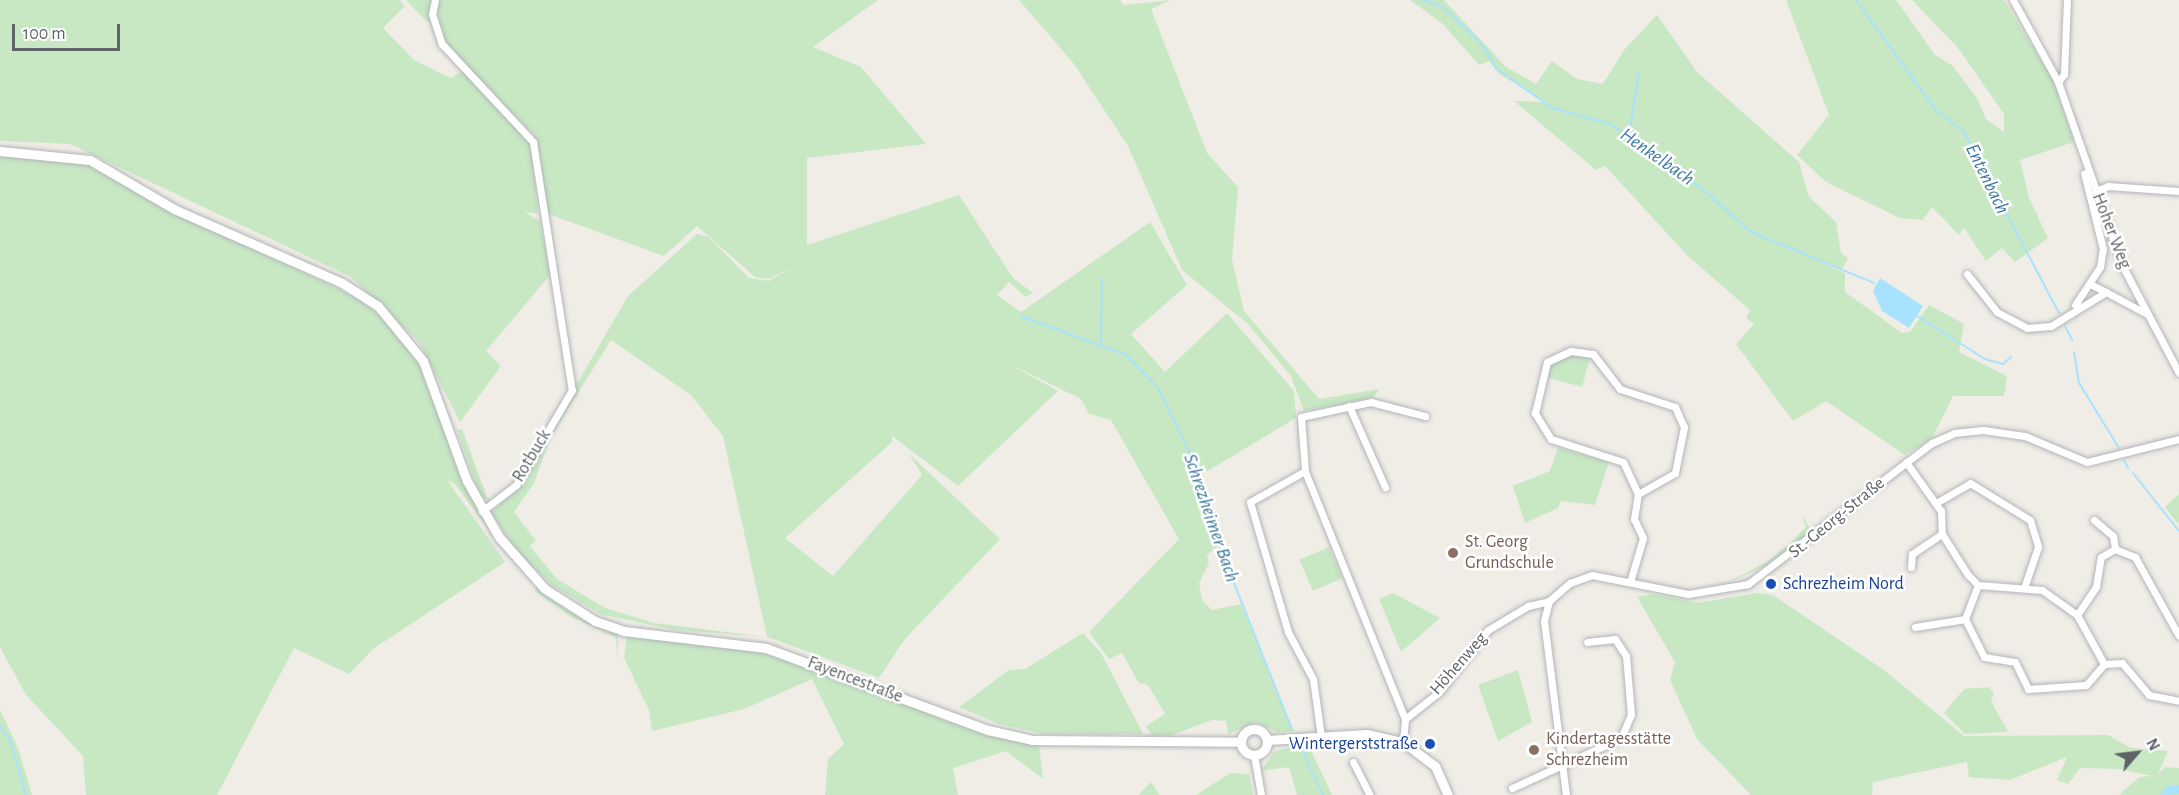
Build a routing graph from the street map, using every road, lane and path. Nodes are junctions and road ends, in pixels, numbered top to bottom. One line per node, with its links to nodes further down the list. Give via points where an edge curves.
1 (435, 0): 23 (street, Rotbuck, via 432,14 442,44 533,142 572,390 516,485)
2 (2013, 0): 4 (street, Hoher Weg)
3 (2067, 0): 4 (street, via 2064,74)
4 (2058, 82): 6 (street, Hoher Weg)
5 (0, 151): 23 (street, Fayencestraße, via 90,160 176,210 342,283 378,306 423,361)
6 (2086, 168): 7 (street, Hoher Weg); 10 (street, via 2103,249)
7 (2096, 191): 8 (street, via 2108,186); 13 (street, Hoher Weg, via 2122,265)
8 (2179, 191)
9 (1967, 274): 12 (street, via 2004,318 2027,328 2051,326)
10 (2090, 284): 11 (street); 12 (street)
11 (2106, 292): 12 (street); 13 (street)
12 (2074, 308)
13 (2154, 319): 14 (street, Hoher Weg)
14 (2179, 373)
15 (1349, 406): 16 (street, via 1371,402); 19 (street, via 1301,417); 20 (street)
16 (1425, 416)
17 (2179, 439): 18 (street, St.-Georg-Straße, via 2087,462 2025,436 1983,430 1932,443)
18 (1906, 462): 22 (street); 28 (street, St.-Georg-Straße, via 1803,547 1748,584 1688,594)
19 (1305, 471): 39 (street); 40 (street, via 1250,502 1288,632 1313,679)
20 (1385, 487)
21 (1638, 494): 21 (street, via 1623,462 1551,439 1535,413 1547,362 1571,351 1593,354 1620,389 1675,407 1684,427 1675,473); 28 (street, via 1634,519 1643,538)
22 (1936, 503): 25 (street); 30 (street, via 1970,483 2030,520 2038,547)
23 (482, 512): 42 (street, Fayencestraße, via 545,589 573,609 624,631 766,648 988,730 1032,740)
24 (2094, 520): 26 (street, via 2113,536)
25 (1942, 534): 27 (street, via 1912,554); 29 (street)
26 (2115, 549): 32 (street, via 2101,557 2096,587); 35 (street, via 2135,557)
27 (1911, 567)
28 (1630, 582): 31 (street, St.-Georg-Straße, via 1592,576 1570,583)
29 (1978, 585): 30 (street); 33 (street)
30 (2025, 585): 32 (street, via 2042,590)
31 (1549, 601): 39 (street, Höhenweg, via 1528,606 1488,630 1439,692); 45 (street, via 1544,621)
32 (2077, 615): 37 (street)
33 (1965, 619): 34 (street); 37 (street, via 1984,657 2014,662 2028,689 2086,685)
34 (1915, 627)
35 (2179, 636)
36 (1587, 642): 45 (street, via 1615,639 1626,656 1631,715 1621,738)
37 (2104, 664): 38 (street, via 2122,663 2149,695)
38 (2179, 700)
39 (1405, 719): 43 (street)
40 (1321, 736): 41 (street, Fayencestraße); 43 (street, Fayencestraße, via 1367,734)
41 (1267, 740): 42 (street, Fayencestraße, via 1256,729); 44 (street, via 1264,751)
42 (1241, 742): 44 (street)
43 (1403, 742): 50 (street, Fayencestraße, via 1435,766)
44 (1254, 755): 48 (street)
45 (1561, 761): 47 (street); 51 (street)
46 (1353, 762): 49 (street)
47 (1512, 788)
48 (1261, 795)
49 (1370, 795)
50 (1448, 795)
51 (1566, 795)

